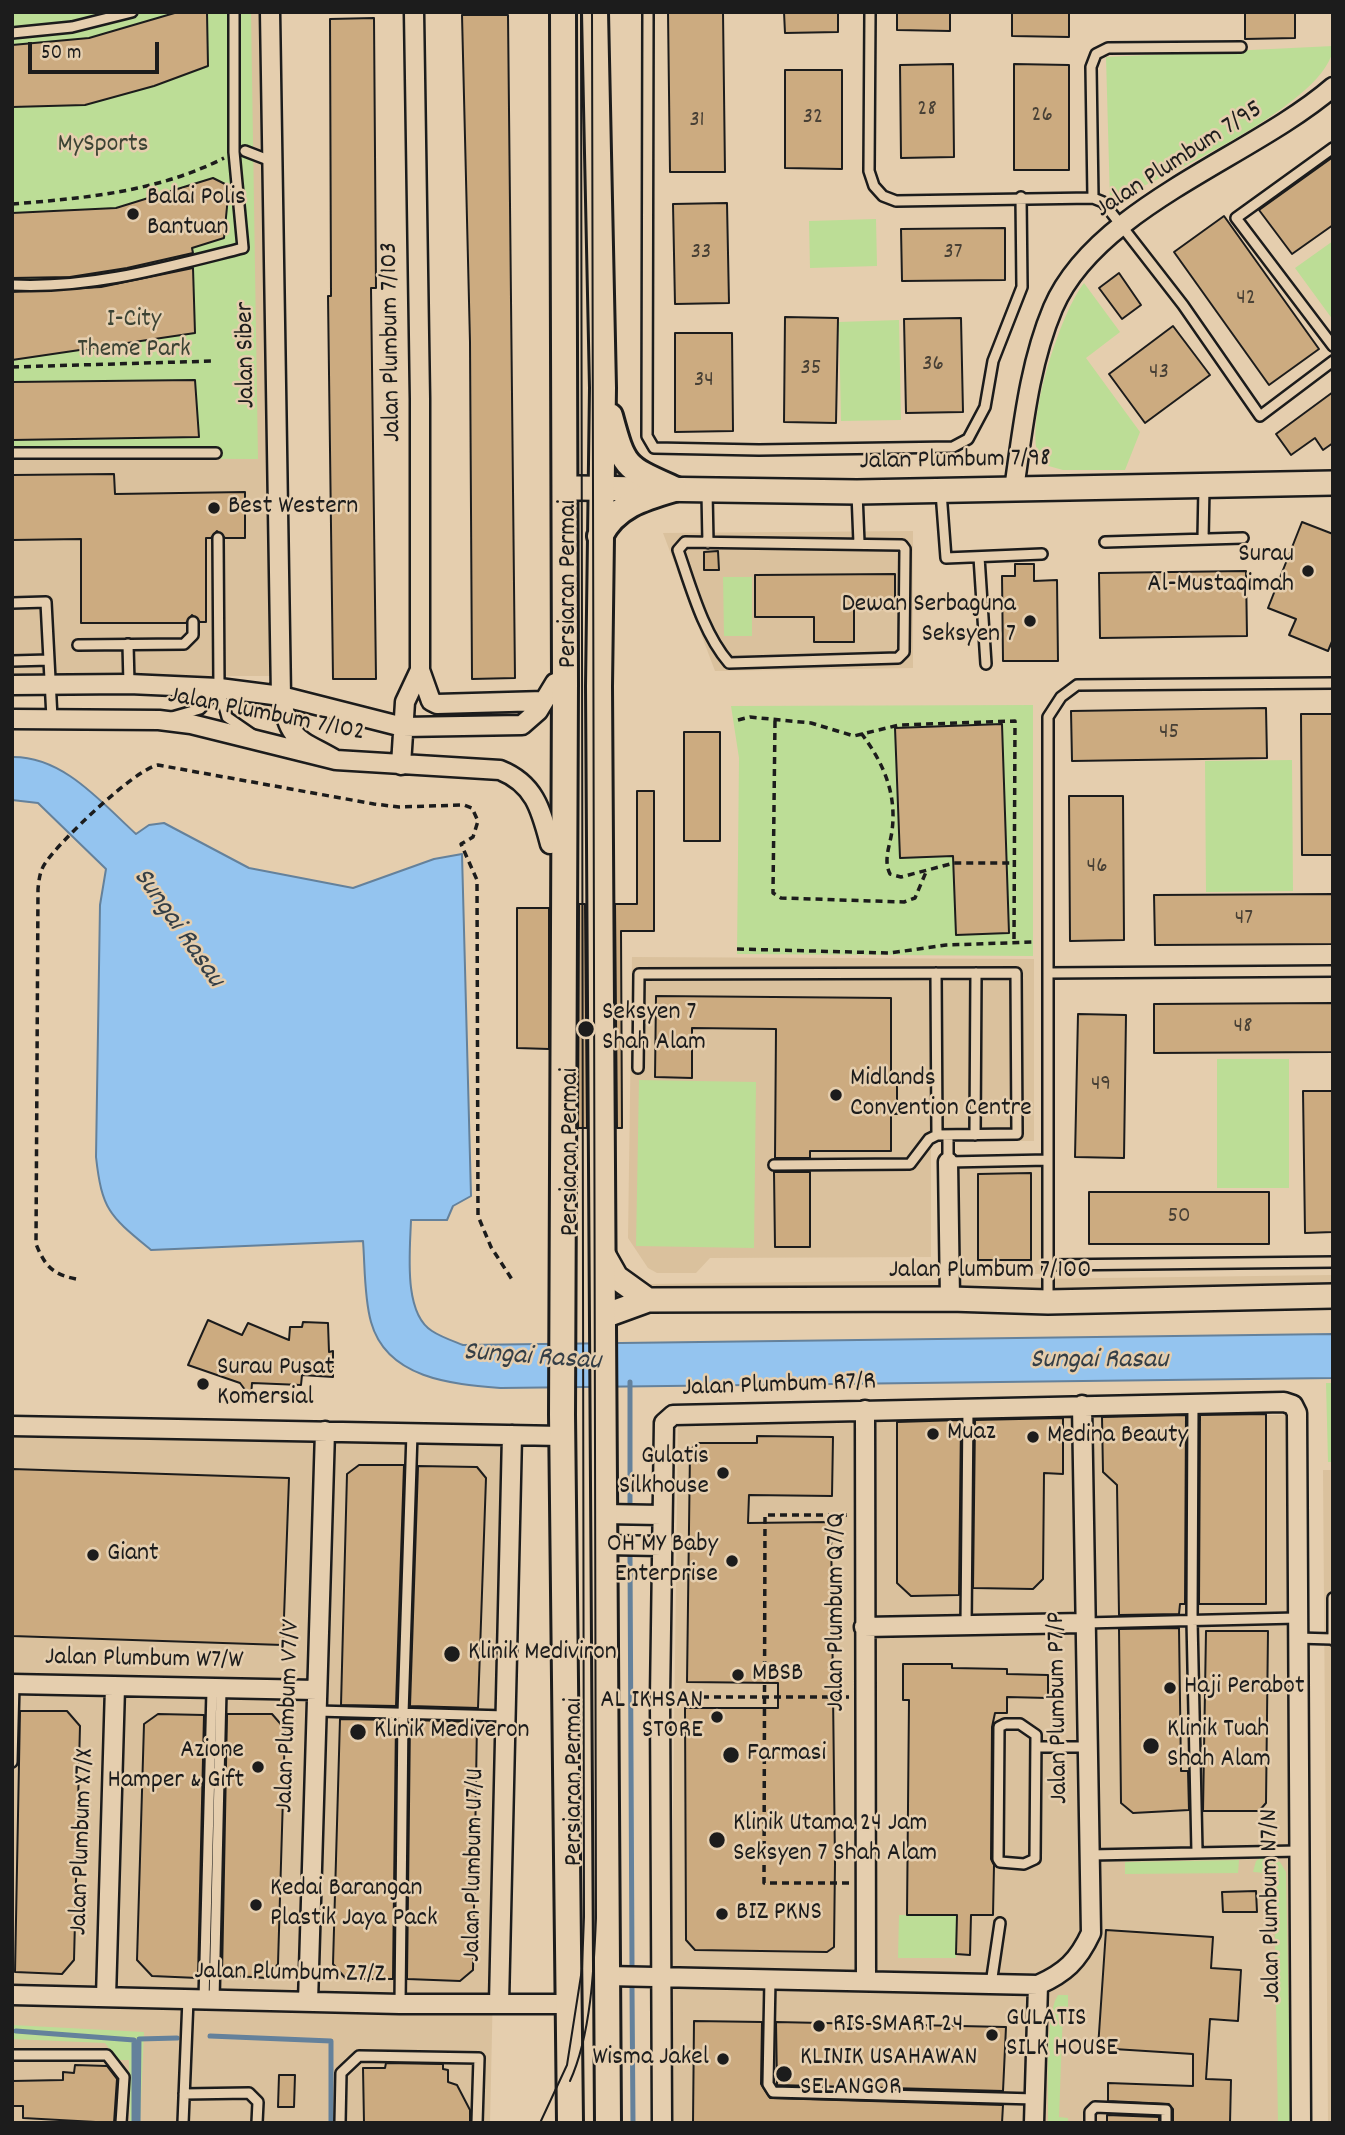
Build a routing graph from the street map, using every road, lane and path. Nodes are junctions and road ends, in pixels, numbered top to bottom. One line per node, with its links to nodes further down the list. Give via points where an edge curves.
1 (234, 12): 14 (lane)
2 (270, 12): 15 (street, Jalan Siber)
3 (414, 12): 53 (street, Jalan Plumbum 7/103)
4 (563, 12): 21 (main road, Persiaran Permai)
5 (596, 12): 26 (main road, Persiaran Permai)
6 (648, 12): 16 (lane, via 647,422 648,440 654,448 953,447 968,439 985,407 993,361 1022,287)
7 (870, 12): 16 (lane, via 869,171 874,186 883,195 910,203)
8 (129, 13): 9 (lane, via 72,27)
9 (12, 33)
10 (1241, 47): 17 (lane, via 1108,48 1096,54 1091,67)
11 (1333, 87): 19 (street, Jalan Plumbum 7/95, via 1304,112)
12 (1333, 149): 22 (lane, via 1236,218)
13 (245, 151): 15 (lane)
14 (234, 152): 18 (path, via 194,173 148,187 99,197); 20 (lane, via 243,248 128,277)
15 (271, 161): 60 (street, Jalan Siber)
16 (1021, 197): 17 (lane)
17 (1093, 198): 19 (lane, via 1103,202)
18 (12, 204)
19 (1121, 226): 24 (lane, via 1260,416); 33 (street, Jalan Plumbum 7/95, via 1079,265 1054,306 1034,360)
20 (12, 285)
21 (564, 337): 31 (main road, via 577,373); 59 (main road, Persiaran Permai, via 565,609)
22 (1333, 346)
23 (213, 361): 25 (path)
24 (1333, 361)
25 (12, 367)
26 (603, 388): 31 (main road, Persiaran Permai); 32 (main road, via 621,455 633,471)
27 (12, 453): 28 (lane)
28 (216, 453)
29 (1333, 484): 30 (street, Jalan Plumbum 7/98)
30 (1204, 486): 33 (street, Jalan Plumbum 7/98); 40 (lane)
31 (589, 489): 32 (street, Jalan Plumbum 7/98); 37 (main road, Persiaran Permai); 59 (main road, via 577,612)
32 (674, 489): 34 (street, Jalan Plumbum 7/98); 37 (main road, via 633,501 607,522)
33 (1014, 489): 35 (street, Jalan Plumbum 7/98)
34 (707, 490): 36 (street, Jalan Plumbum 7/98); 42 (lane)
35 (941, 490): 36 (street, Jalan Plumbum 7/98); 45 (lane, via 946,558)
36 (857, 492): 43 (lane)
37 (600, 536): 88 (main road, Persiaran Permai)
38 (218, 538): 58 (lane)
39 (1243, 538): 40 (lane)
40 (1203, 539): 41 (lane)
41 (1105, 541)
42 (708, 542): 43 (lane); 43 (lane, via 685,542 678,550 711,636 729,663 898,658 904,652 905,549 898,543)
43 (859, 543)
44 (1042, 554): 45 (lane)
45 (979, 557): 52 (lane)
46 (12, 603): 50 (lane, via 46,602)
47 (193, 622): 49 (lane, via 193,635 184,644)
48 (78, 645): 49 (lane)
49 (128, 645): 55 (lane)
50 (49, 660): 51 (lane); 57 (lane)
51 (12, 661)
52 (986, 664)
53 (420, 670): 59 (street, via 431,701 437,704); 66 (street, via 405,702)
54 (1333, 683): 75 (lane, via 1077,685 1061,697 1048,717)
55 (129, 684): 57 (street, Jalan Plumbum 7/102); 58 (street, Jalan Plumbum 7/102)
56 (12, 685): 57 (street, Jalan Plumbum 7/102)
57 (51, 685): 61 (lane)
58 (219, 688): 60 (street, Jalan Plumbum 7/102); 63 (lane, via 201,709); 68 (lane, via 227,717)
59 (555, 689): 66 (street, Jalan Plumbum 7/102, via 522,724); 71 (main road); 97 (main road, Persiaran Permai)
60 (281, 696): 66 (street, Jalan Plumbum 7/102); 69 (street, Jalan Siber, via 286,725 294,735)
61 (52, 718): 62 (street, Jalan Plumbum 7/102); 63 (street, Jalan Plumbum 7/102)
62 (12, 719)
63 (159, 720): 68 (street, Jalan Plumbum 7/102)
64 (738, 720): 65 (path)
65 (775, 720): 67 (path, via 811,723 854,736); 73 (path, via 773,893 781,898 904,902 915,898)
66 (403, 727): 70 (street)
67 (861, 733): 72 (path, via 899,725 1015,721); 73 (path, via 889,778 892,827 886,865 890,874 901,877)
68 (262, 740): 69 (street, Jalan Plumbum 7/102)
69 (335, 760): 70 (street, Jalan Plumbum 7/102)
70 (401, 765): 71 (street, Jalan Plumbum 7/102, via 500,770 512,775 534,794)
71 (550, 844): 97 (main road, via 548,1203)
72 (1014, 863): 73 (path, via 954,863); 74 (path)
73 (926, 872)
74 (1014, 941): 75 (path); 76 (path, via 890,953)
75 (1048, 942): 78 (lane)
76 (737, 949)
77 (1333, 971): 78 (lane)
78 (1048, 972): 85 (lane)
79 (936, 973): 80 (lane); 81 (lane, via 639,974); 82 (lane)
80 (976, 973): 84 (lane); 84 (lane, via 1016,973 1017,1134)
81 (638, 1068)
82 (937, 1135): 83 (lane); 87 (lane, via 910,1164)
83 (948, 1135): 84 (lane); 86 (lane)
84 (975, 1135)
85 (1048, 1160): 86 (lane); 90 (lane)
86 (948, 1162): 94 (street)
87 (774, 1165)
88 (603, 1254): 95 (street, via 616,1277); 98 (main road, Persiaran Permai)
89 (1333, 1262): 90 (lane)
90 (1048, 1265): 96 (lane)
91 (76, 1279): 92 (path, via 57,1275 44,1263 36,1244 38,889 46,862 66,841 139,772 158,765 374,804 472,808 478,821 472,837 461,844 477,880 478,1216)
92 (513, 1281)
93 (1333, 1296): 96 (street, Jalan Plumbum 7/100)
94 (950, 1299): 95 (street, Jalan Plumbum 7/100); 96 (street, Jalan Plumbum 7/100)
95 (648, 1300): 98 (street, Jalan Plumbum 7/100)
96 (1048, 1302)
97 (562, 1313): 104 (main road, Persiaran Permai)
98 (605, 1320): 109 (main road, Persiaran Permai)
99 (1284, 1402): 100 (street, Jalan Plumbum R7/R); 115 (street, Jalan Plumbum N7/N, via 1293,1405 1297,1413)
100 (1193, 1404): 101 (street, Jalan Plumbum R7/R); 116 (lane)
101 (1082, 1405): 102 (street, Jalan Plumbum R7/R); 117 (street, Jalan Plumbum P7/P)
102 (968, 1407): 103 (street, Jalan Plumbum R7/R); 118 (lane)
103 (865, 1410): 110 (street, Jalan Plumbum R7/R, via 673,1415 664,1423 662,1436); 111 (street, Jalan Plumbum Q7/Q)
104 (562, 1425): 108 (street); 152 (main road, Persiaran Permai)
105 (12, 1426): 106 (street)
106 (325, 1431): 107 (street); 125 (street, Jalan Plumbum V7/V)
107 (412, 1433): 108 (street); 130 (lane)
108 (512, 1435): 131 (street, Jalan Plumbum U7/U)
109 (604, 1514): 110 (street); 112 (main road, Persiaran Permai)
110 (661, 1514): 113 (street, Jalan Plumbum R7/R)
111 (864, 1515): 119 (street, Jalan Plumbum Q7/Q); 127 (path, via 765,1515)
112 (604, 1545): 113 (street); 140 (main road, Persiaran Permai)
113 (661, 1546): 126 (street, Jalan Plumbum R7/R)
114 (1333, 1598): 121 (lane)
115 (1297, 1618): 116 (lane); 120 (street, Jalan Plumbum N7/N)
116 (1192, 1620): 117 (lane); 136 (lane)
117 (1084, 1623): 118 (street); 133 (street, Jalan Plumbum P7/P)
118 (966, 1626): 119 (street)
119 (864, 1628): 128 (street, Jalan Plumbum Q7/Q)
120 (1297, 1638): 121 (lane); 135 (street, Jalan Plumbum N7/N)
121 (1333, 1639)
122 (13, 1684): 123 (street, Jalan Plumbum W7/W); 134 (lane)
123 (115, 1687): 124 (street, Jalan Plumbum W7/W); 147 (street, Jalan Plumbum X7/X)
124 (216, 1690): 125 (street, Jalan Plumbum W7/W); 148 (lane)
125 (317, 1690): 129 (street, Jalan Plumbum V7/V)
126 (660, 1696): 127 (path); 141 (street, Jalan Plumbum R7/R)
127 (764, 1697): 128 (path); 138 (path, via 764,1883)
128 (865, 1697): 138 (street, Jalan Plumbum Q7/Q)
129 (317, 1711): 130 (lane); 149 (street, Jalan Plumbum V7/V)
130 (403, 1714): 131 (lane); 151 (lane)
131 (506, 1716): 150 (street, Jalan Plumbum U7/U)
132 (1037, 1747): 132 (lane, via 1035,1859 1024,1864 1000,1862 999,1727 1020,1724 1030,1729); 133 (lane)
133 (1087, 1747): 137 (street, Jalan Plumbum P7/P)
134 (12, 1762)
135 (1299, 1851): 136 (lane); 167 (street, Jalan Plumbum N7/N)
136 (1197, 1852): 137 (lane)
137 (1090, 1855): 145 (street, Jalan Plumbum P7/P, via 1091,1933 1080,1957 1062,1975)
138 (865, 1883): 143 (street, Jalan Plumbum Q7/Q)
139 (1000, 1923): 144 (lane)
140 (607, 1976): 141 (street, Jalan Plumbum P7/P); 162 (main road, Persiaran Permai)
141 (661, 1977): 142 (street, Jalan Plumbum P7/P); 163 (street, Jalan Plumbum R7/R)
142 (770, 1979): 143 (street, Jalan Plumbum P7/P); 155 (lane, via 768,2084 773,2092)
143 (866, 1981): 144 (street, Jalan Plumbum P7/P)
144 (991, 1984): 145 (street, Jalan Plumbum P7/P)
145 (1038, 1985): 155 (street)
146 (12, 1995): 147 (street, Jalan Plumbum Z7/Z)
147 (106, 1997): 148 (street, Jalan Plumbum Z7/Z)
148 (202, 2000): 149 (street, Jalan Plumbum Z7/Z); 154 (lane)
149 (308, 2002): 151 (street, Jalan Plumbum Z7/Z)
150 (499, 2003): 151 (street, Jalan Plumbum Z7/Z); 152 (street, Jalan Plumbum Z7/Z)
151 (400, 2004)
152 (567, 2004): 161 (main road, Persiaran Permai)
153 (12, 2055): 156 (lane, via 107,2055 124,2077)
154 (184, 2094): 157 (lane); 158 (lane, via 249,2093 258,2102)
155 (1035, 2099): 164 (street)
156 (121, 2123)
157 (183, 2123)
158 (257, 2123)
159 (340, 2123): 160 (lane, via 341,2073 359,2056 480,2058)
160 (477, 2123)
161 (570, 2123)
162 (608, 2123)
163 (662, 2123)
164 (1034, 2123)
165 (1090, 2123): 166 (lane, via 1090,2112 1096,2107 1166,2110)
166 (1166, 2123)
167 (1301, 2123)

